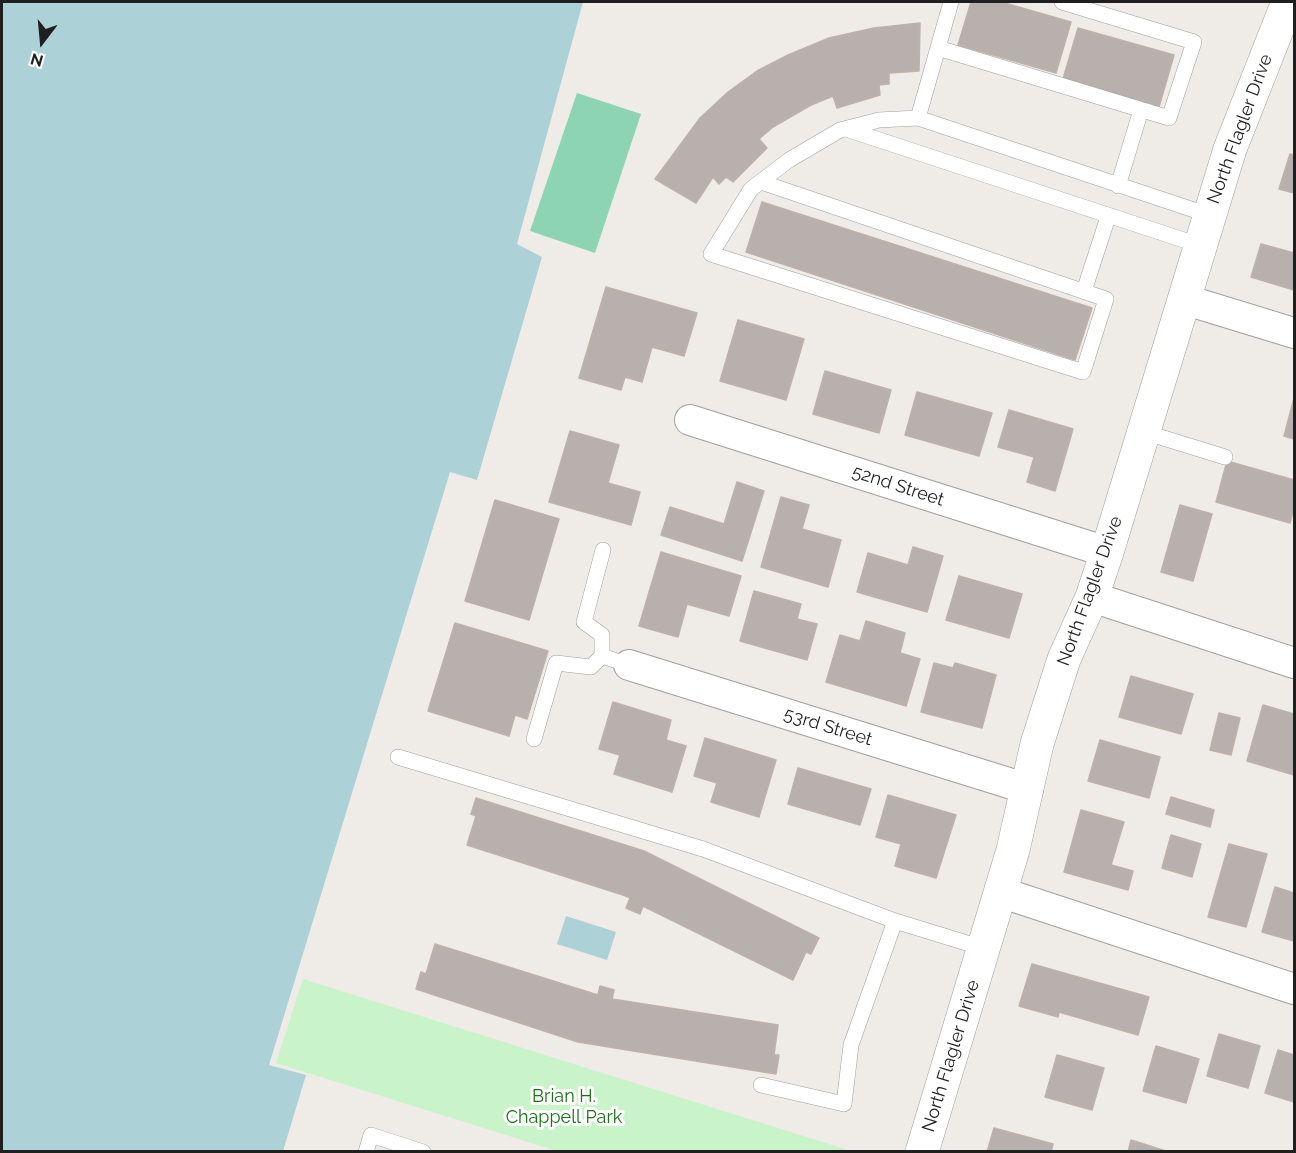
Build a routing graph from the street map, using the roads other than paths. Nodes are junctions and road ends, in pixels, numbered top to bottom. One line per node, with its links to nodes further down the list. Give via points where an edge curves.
1 (951, 2): 4 (lane)
2 (1062, 2): 5 (lane, via 1194,42 1169,118)
3 (1290, 6): 10 (street, North Flagler Drive, via 1230,149)
4 (938, 48): 5 (lane); 6 (lane)
5 (1141, 110): 9 (lane)
6 (918, 118): 7 (lane, via 879,120); 9 (lane)
7 (846, 129): 8 (lane, via 789,160); 11 (lane)
8 (761, 182): 13 (lane); 13 (lane, via 751,189 711,254 1083,372 1106,299)
9 (1118, 186): 10 (lane)
10 (1209, 215): 12 (street, North Flagler Drive)
11 (1108, 217): 12 (lane); 13 (lane)
12 (1199, 245): 14 (street, North Flagler Drive)
13 (1084, 291)
14 (1186, 300): 15 (street); 17 (street, North Flagler Drive)
15 (1294, 333)
16 (690, 420): 20 (street, 52nd Street)
17 (1144, 432): 18 (lane); 20 (street, North Flagler Drive)
18 (1225, 458)
19 (603, 550): 22 (lane, via 584,622 602,635)
20 (1107, 552): 21 (street, North Flagler Drive)
21 (1092, 597): 23 (street); 26 (street, North Flagler Drive, via 1064,659 1037,744)
22 (616, 660): 24 (lane, via 591,667 556,663); 26 (street, 53rd Street)
23 (1294, 663)
24 (534, 738)
25 (398, 757): 28 (lane, via 704,849)
26 (1028, 789): 27 (street, North Flagler Drive)
27 (1000, 892): 29 (street, North Flagler Drive); 30 (street)
28 (895, 921): 29 (lane); 31 (lane, via 851,1045 844,1104)
29 (983, 948): 34 (street, North Flagler Drive)
30 (1294, 989)
31 (761, 1085)
32 (366, 1152): 33 (lane, via 371,1135)
33 (423, 1152)
34 (922, 1152)

